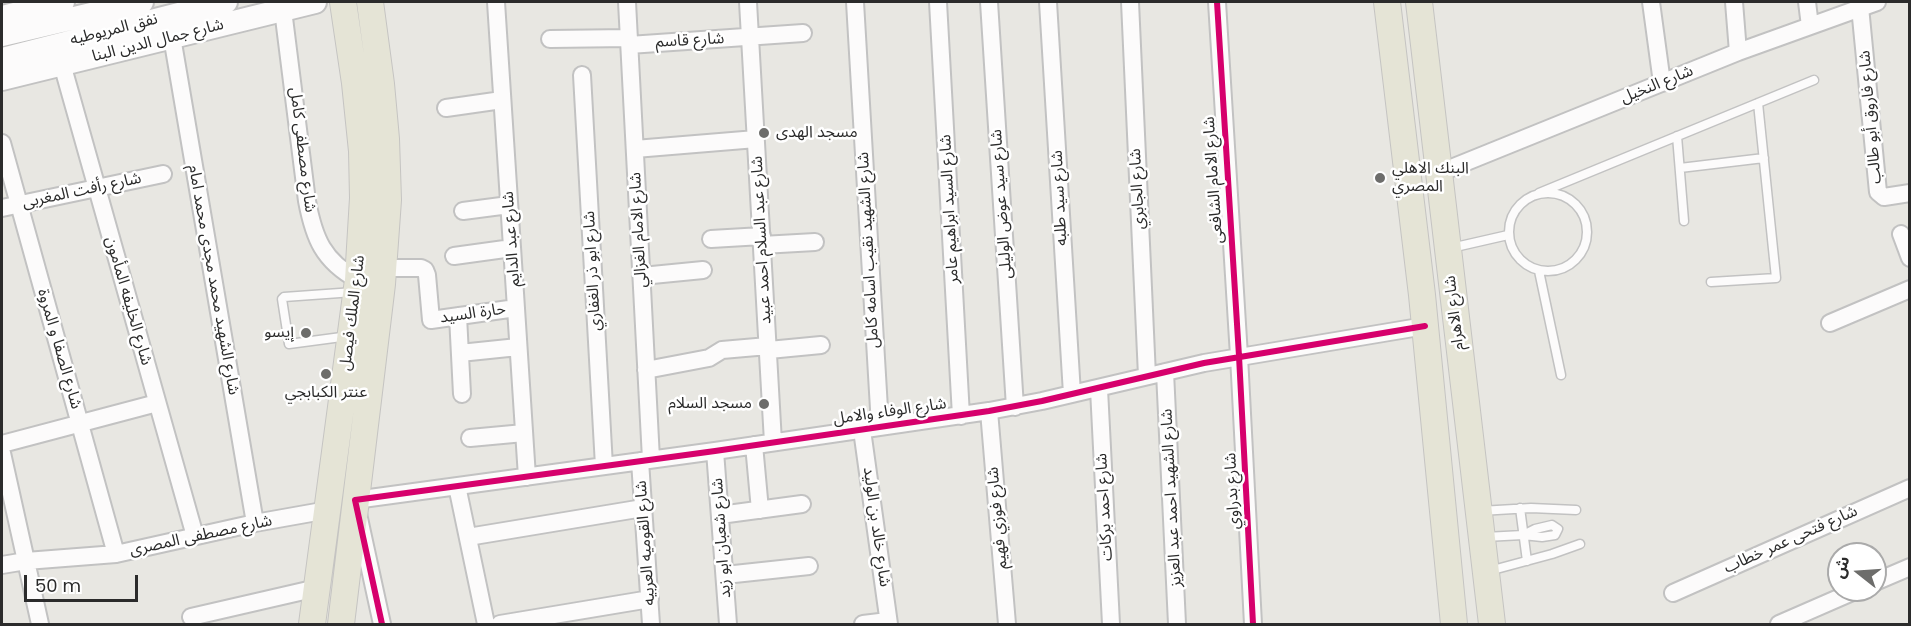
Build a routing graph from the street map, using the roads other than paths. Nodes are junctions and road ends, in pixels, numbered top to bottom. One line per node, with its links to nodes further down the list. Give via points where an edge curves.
1 (63, 2): 24 (main road)
2 (142, 2): 27 (main road, نفق المريوطيه)
3 (226, 2): 33 (main road, نفق المريوطيه)
4 (315, 2): 22 (main road, شارع جمال الدين البنا)
5 (343, 2): 72 (main road, شارع الملك فيصل, via 362,151)
6 (370, 2): 67 (main road, شارع الملك فيصل, via 386,139 388,200)
7 (496, 2): 39 (street, شارع عبد الدايم)
8 (627, 2): 31 (street, شارع الامام الغزالي)
9 (748, 2): 29 (street, شارع عبد السلام احمد عبيد)
10 (855, 2): 96 (street, شارع الشهيد نقيب اسامه كامل)
11 (938, 2): 94 (street, شارع السيد ابراهيم عامر)
12 (989, 2): 92 (street, شارع سيد عوض الوليلى)
13 (1048, 2): 90 (street, شارع سيد طلبه)
14 (1130, 2): 87 (street, شارع الجابري)
15 (1217, 2): 83 (street, شارع الامام الشافعى)
16 (1387, 2): 77 (main road, شارع الاهرام)
17 (1419, 2): 48 (main road, شارع الاهرام)
18 (1651, 2): 38 (street)
19 (1734, 2): 32 (street)
20 (1807, 2): 25 (street)
21 (1877, 2): 23 (street, شارع النخيل)
22 (283, 6): 28 (main road, شارع جمال الدين البنا); 72 (street, شارع مصطفى كامل, via 312,224 330,260)
23 (1860, 7): 25 (street, شارع النخيل); 52 (street, شارع فاروق أبو طالب, via 1878,192 1888,198)
24 (2, 17)
25 (1810, 26): 32 (street, شارع النخيل)
26 (803, 33): 29 (street, شارع قاسم)
27 (2, 35)
28 (172, 37): 34 (main road, شارع جمال الدين البنا); 119 (street, شارع الشهيد محمد مجدى محمد امام)
29 (750, 38): 31 (street, شارع قاسم); 43 (street, شارع عبد السلام احمد عبيد)
30 (550, 39): 31 (street, شارع قاسم)
31 (629, 41): 45 (street, شارع الامام الغزالي)
32 (1738, 52): 38 (street, شارع النخيل)
33 (2, 59)
34 (62, 64): 36 (main road, شارع جمال الدين البنا); 50 (street, شارع الخليفه المأمون)
35 (582, 75): 106 (street, شارع ابو ذر الغفاري)
36 (2, 79)
37 (1814, 80): 40 (lane)
38 (1662, 83): 48 (street, شارع النخيل)
39 (502, 100): 41 (street); 54 (street, شارع عبد الدايم)
40 (1758, 103): 42 (lane); 46 (lane)
41 (446, 108)
42 (1677, 136): 47 (lane); 51 (lane)
43 (756, 139): 45 (street); 61 (street, شارع عبد السلام احمد عبيد)
44 (2, 143): 53 (street, شارع الصفا و المروة)
45 (635, 149): 70 (street, شارع الامام الغزالي)
46 (1764, 158): 47 (lane); 71 (lane, via 1776,278)
47 (1680, 168): 57 (lane)
48 (1439, 173): 64 (main road, شارع الاهرام)
49 (164, 174): 50 (street, شارع رأفت المغربى)
50 (96, 187): 53 (street, شارع رأفت المغربى); 91 (street, شارع الخليفه المأمون)
51 (1539, 193): 59 (lane, via 1516,209); 69 (lane, via 1558,194 1576,204 1587,232 1582,252 1568,266 1559,271)
52 (1910, 193)
53 (19, 204): 55 (street, شارع رأفت المغربى); 95 (street, شارع الصفا و المروة)
54 (509, 205): 56 (street); 63 (street, شارع عبد الدايم)
55 (2, 208)
56 (463, 211)
57 (1684, 221)
58 (1901, 234): 66 (street)
59 (1508, 235): 64 (lane); 69 (lane, via 1518,258)
60 (711, 240): 61 (street)
61 (762, 241): 62 (street); 81 (street, شارع عبد السلام احمد عبيد)
62 (815, 242)
63 (512, 248): 65 (street); 74 (street, شارع عبد الدايم)
64 (1448, 249): 117 (main road, شارع الاهرام)
65 (454, 256)
66 (1910, 258)
67 (383, 268): 75 (street, حارة السيد, via 425,270 431,320); 110 (main road, شارع الملك فيصل)
68 (703, 270): 70 (street)
69 (1539, 271): 86 (lane)
70 (642, 276): 84 (street, شارع الامام الغزالي)
71 (1711, 282)
72 (358, 286): 78 (main road, شارع الملك فيصل); 78 (lane, via 282,299 289,344)
73 (1910, 289): 76 (street)
74 (516, 308): 75 (street, حارة السيد); 80 (street, شارع عبد الدايم)
75 (458, 316): 82 (street)
76 (1830, 323)
77 (1425, 326): 83 (street, شارع الوفاء والامل); 153 (main road, شارع الاهرام)
78 (351, 336): 114 (main road, شارع الملك فيصل)
79 (821, 345): 81 (street)
80 (518, 347): 82 (street); 98 (street, شارع عبد الدايم)
81 (769, 348): 84 (street, via 722,350 709,358); 100 (street, شارع عبد السلام احمد عبيد)
82 (460, 353): 89 (street)
83 (1239, 356): 85 (street, شارع الوفاء والامل); 152 (street, شارع بدراوي)
84 (646, 370): 105 (street, شارع الامام الغزالي)
85 (1165, 372): 87 (street, شارع الوفاء والامل); 151 (street, شارع الشهيد احمد عبد العزيز)
86 (1561, 375)
87 (1147, 376): 88 (street, شارع الوفاء والامل)
88 (1099, 389): 90 (street, شارع الوفاء والامل); 150 (street, شارع احمد بركات)
89 (462, 394)
90 (1072, 394): 92 (street, شارع الوفاء والامل)
91 (157, 403): 95 (street); 121 (street, شارع الخليفه المأمون)
92 (1015, 407): 93 (street, شارع الوفاء والامل)
93 (989, 411): 94 (street, شارع الوفاء والامل); 149 (street, شارع فوزي فهيم)
94 (962, 416): 96 (street, شارع الوفاء والامل)
95 (80, 423): 101 (street); 125 (street, شارع الصفا و المروة)
96 (880, 426): 97 (street, شارع الوفاء والامل)
97 (862, 430): 100 (street, شارع الوفاء والامل); 139 (street, شارع خالد بن الوليد)
98 (524, 434): 99 (street); 107 (street, شارع عبد الدايم)
99 (470, 438)
100 (773, 442): 102 (street, شارع الوفاء والامل)
101 (2, 444)
102 (754, 445): 103 (street, شارع الوفاء والامل); 115 (street)
103 (715, 451): 105 (street, شارع الوفاء والامل); 118 (street, شارع شعبان ابو زيد)
104 (2, 453): 126 (street)
105 (646, 460): 106 (street, شارع الوفاء والامل); 112 (street, شارع القوميه العربيه)
106 (604, 466): 107 (street, شارع الوفاء والامل)
107 (527, 477): 108 (street, شارع الوفاء والامل)
108 (457, 486): 110 (street, شارع الوفاء والامل); 122 (street)
109 (1910, 488): 135 (street, شارع فتحى عمر خطاب)
110 (355, 500): 142 (main road, شارع الملك فيصل); 143 (street)
111 (802, 504): 115 (street)
112 (643, 508): 122 (street); 136 (street, شارع القوميه العربيه)
113 (1520, 508): 116 (lane); 117 (lane); 120 (lane)
114 (327, 510): 119 (street, شارع مصطفى المصرى); 134 (main road, شارع الملك فيصل)
115 (760, 510): 118 (street)
116 (1576, 510)
117 (1479, 512): 123 (main road, شارع الاهرام)
118 (720, 515): 132 (street, شارع شعبان ابو زيد)
119 (255, 523): 121 (street, شارع مصطفى المصرى)
120 (1524, 535): 123 (lane); 127 (lane)
121 (195, 536): 125 (street, شارع مصطفى المصرى)
122 (468, 537): 144 (street)
123 (1482, 538): 131 (main road, شارع الاهرام)
124 (1580, 544): 127 (lane)
125 (116, 554): 126 (street, شارع مصطفى المصرى)
126 (26, 561): 128 (street, شارع مصطفى المصرى); 140 (street)
127 (1527, 561): 131 (lane)
128 (2, 566)
129 (809, 566): 132 (street)
130 (1910, 567): 133 (street)
131 (1486, 572): 154 (main road, شارع الاهرام)
132 (725, 575): 147 (street, شارع شعبان ابو زيد)
133 (1887, 577)
134 (317, 588): 138 (street); 141 (main road, شارع الملك فيصل)
135 (1673, 593)
136 (650, 599): 145 (street); 146 (street, شارع القوميه العربيه)
137 (1829, 602): 155 (street)
138 (192, 617)
139 (889, 623): 148 (street)
140 (39, 624)
141 (312, 624)
142 (341, 624)
143 (382, 624)
144 (486, 624)
145 (500, 624)
146 (651, 624)
147 (729, 624)
148 (863, 624)
149 (1007, 624)
150 (1111, 624)
151 (1178, 624)
152 (1253, 624)
153 (1454, 624)
154 (1492, 624)
155 (1779, 624)

